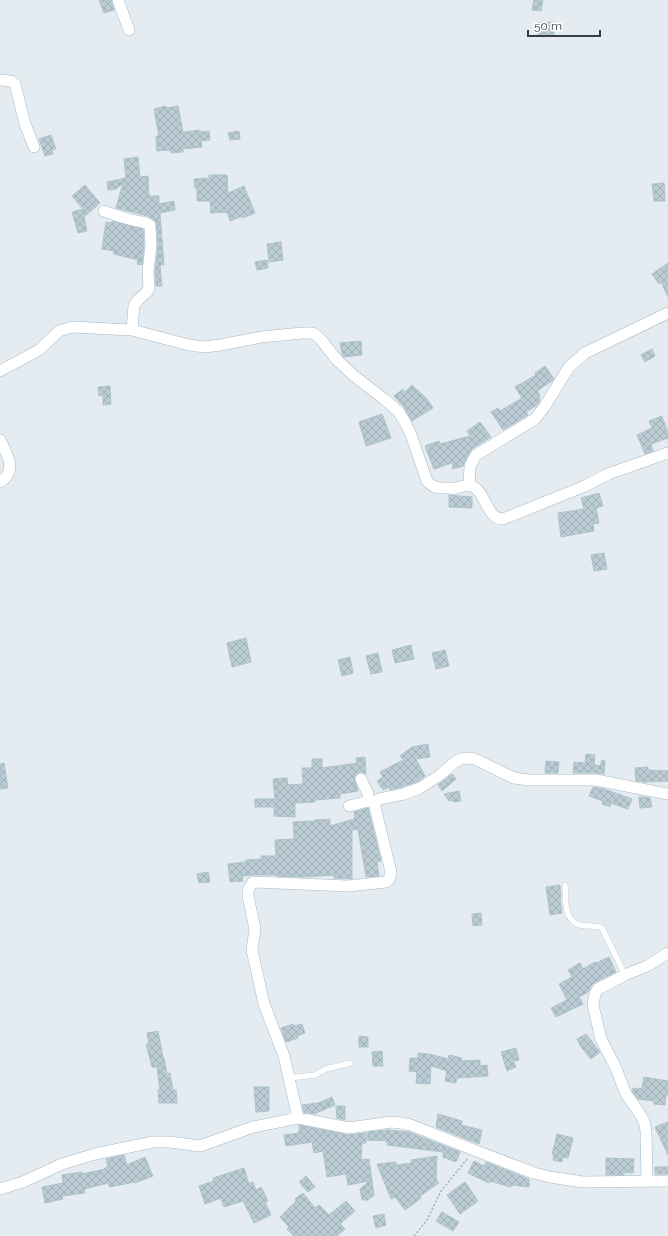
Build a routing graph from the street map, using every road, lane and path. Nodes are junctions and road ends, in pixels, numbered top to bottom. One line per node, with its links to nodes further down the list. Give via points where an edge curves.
1 (118, 0): 2 (street)
2 (129, 30)
3 (0, 80): 4 (street, via 16,84 25,124)
4 (34, 147)
5 (104, 211): 7 (street, via 150,225 149,288 134,304)
6 (668, 313): 12 (street, via 585,353 569,367 534,419 476,455 470,466)
7 (132, 330): 8 (street, via 72,327 59,331 39,350); 12 (street, via 205,347 262,337 312,333 353,375 398,412 411,435 430,484 436,488)
8 (0, 371)
9 (0, 440): 11 (street, via 9,459 10,471)
10 (668, 453): 12 (street, via 608,474 503,519 494,517 476,488)
11 (0, 482)
12 (468, 485)
13 (361, 779): 15 (street)
14 (668, 794): 15 (street, via 596,780 514,778 468,758 455,762 420,788)
15 (372, 801): 16 (street); 21 (street, via 391,872 388,881 348,886 254,882 248,890 255,929 252,950 264,1004 284,1056)
16 (350, 806)
17 (565, 885): 19 (lane, via 567,911 570,917 580,925 602,928)
18 (668, 953): 19 (street, via 647,966)
19 (625, 975): 24 (street, via 598,989 593,1005 601,1039 626,1094 644,1121)
20 (350, 1063): 21 (lane, via 326,1068 315,1075)
21 (289, 1078): 22 (street)
22 (298, 1118): 23 (street, via 350,1128 391,1122 402,1123); 26 (street, via 252,1127 200,1146 153,1142 95,1154 62,1164 23,1182)
23 (474, 1150): 24 (street, via 534,1173 564,1180); 27 (path, via 441,1191 426,1220)
24 (646, 1181): 25 (street)
25 (668, 1181)
26 (0, 1189)
27 (414, 1236)

